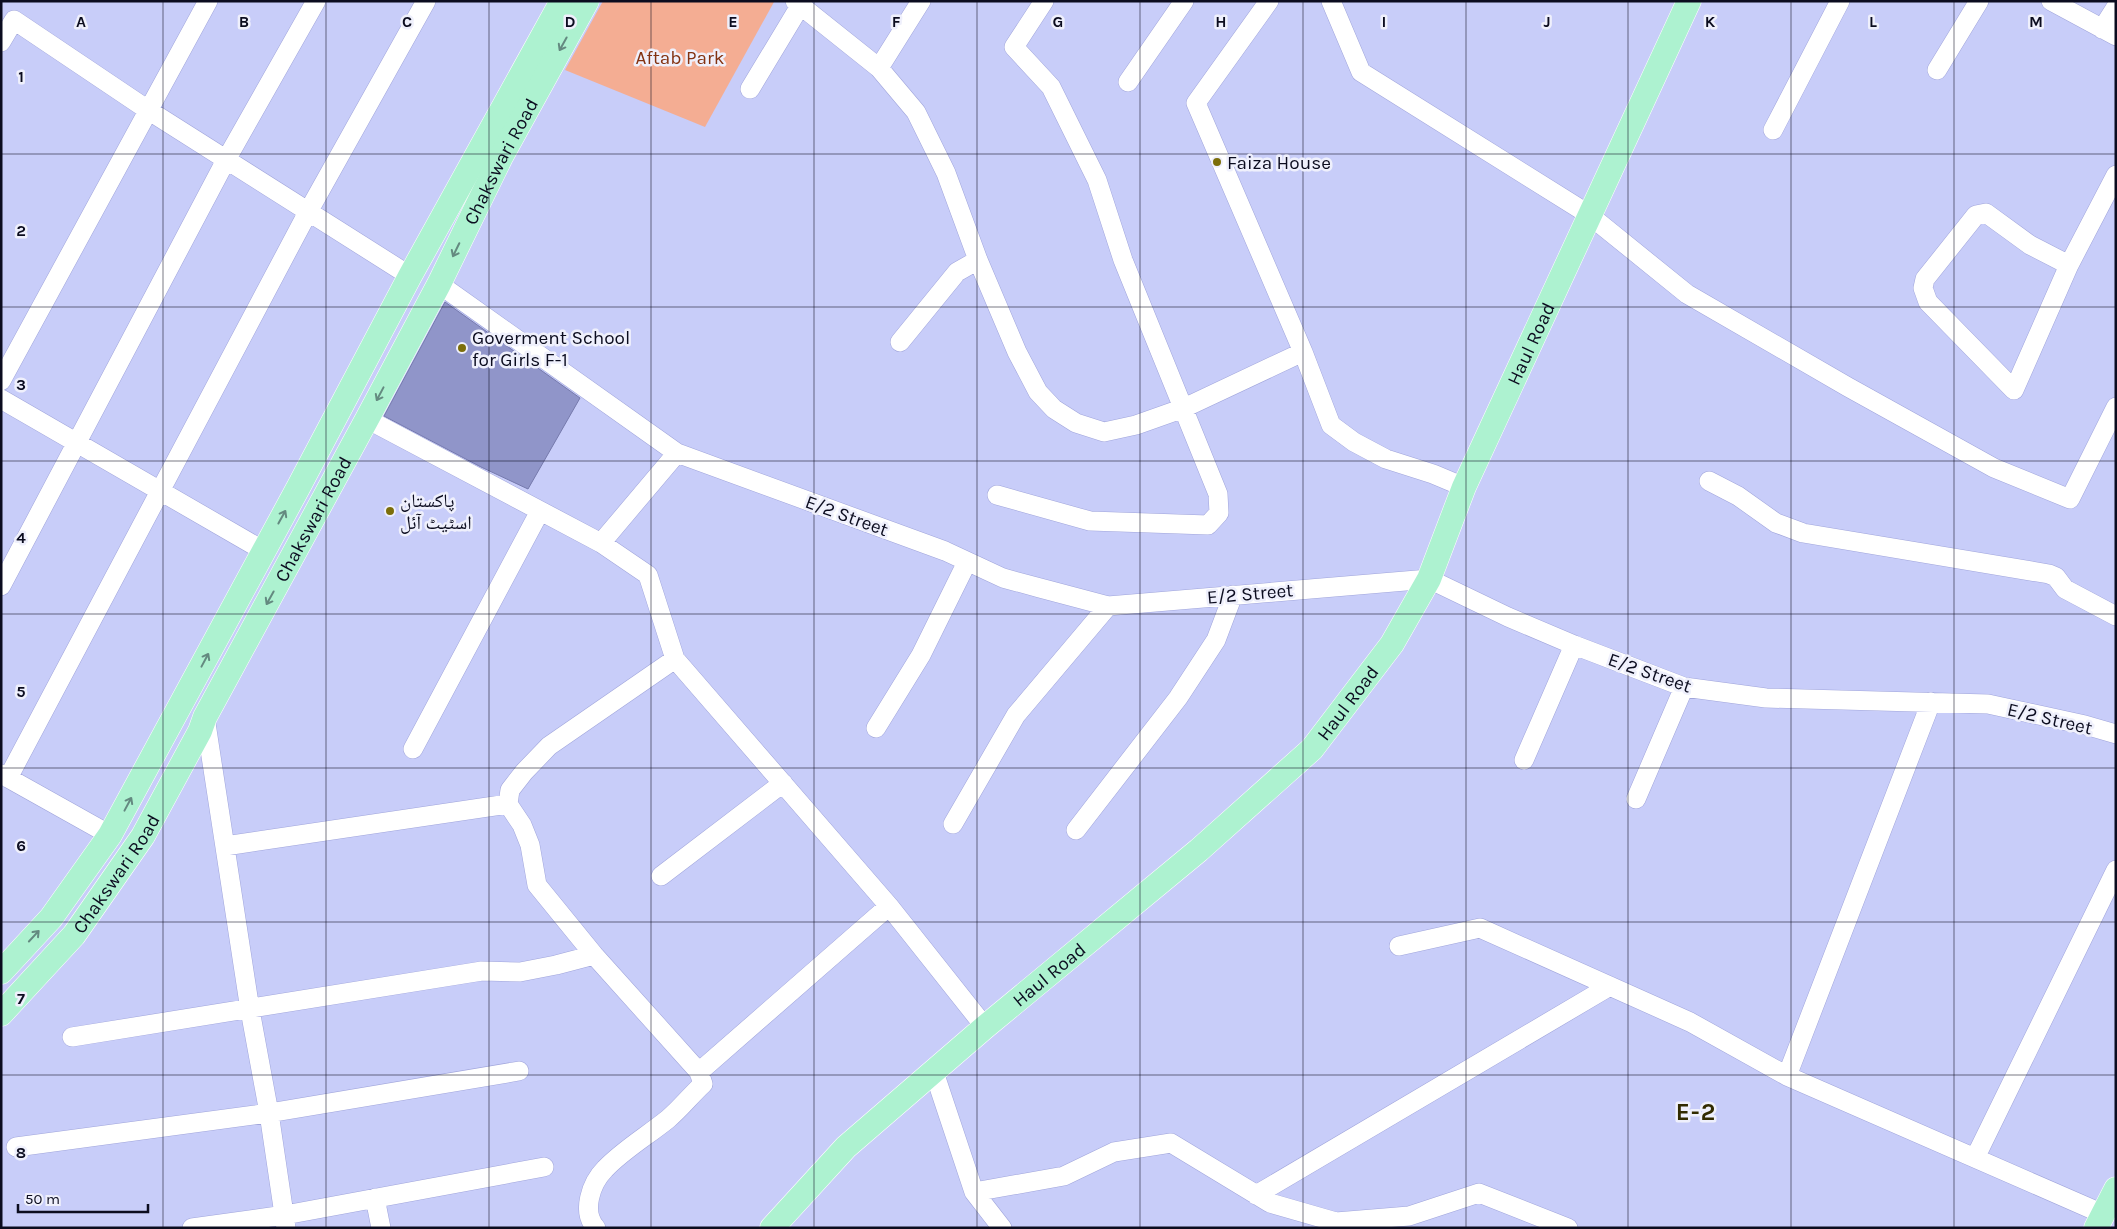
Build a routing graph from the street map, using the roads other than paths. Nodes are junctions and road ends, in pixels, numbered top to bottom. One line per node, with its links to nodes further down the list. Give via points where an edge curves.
1 (208, 1): 23 (street)
2 (316, 1): 25 (street)
3 (426, 1): 27 (street)
4 (562, 1): 31 (main road, Chakswari Road)
5 (587, 1): 32 (main road, Chakswari Road, one-way to 32, via 501,157)
6 (921, 1): 19 (street)
7 (1044, 1): 38 (street, via 1014,47 1051,87 1097,180 1123,260)
8 (1184, 1): 21 (street)
9 (1269, 1): 34 (street, via 1196,103)
10 (1331, 1): 28 (street, via 1361,72)
11 (1689, 1): 28 (main road, Haul Road)
12 (1840, 1): 24 (street)
13 (1979, 1): 20 (street)
14 (2051, 1): 17 (street)
15 (799, 3): 19 (street); 22 (street)
16 (2116, 7): 17 (street)
17 (2109, 32)
18 (1, 42): 23 (street, via 14,20)
19 (879, 68): 29 (street, via 916,112 946,173)
20 (1937, 70)
21 (1128, 82)
22 (750, 90)
23 (148, 110): 25 (street); 35 (street)
24 (1773, 130)
25 (226, 160): 27 (street); 40 (street)
26 (2116, 175): 30 (street)
27 (308, 212): 31 (street); 44 (street)
28 (1590, 216): 37 (street, via 1687,294 1994,468 2070,500); 43 (main road, Haul Road)
29 (978, 260): 33 (street, via 957,272); 38 (street, via 1017,352 1038,392 1054,409 1076,423 1104,432)
30 (2069, 265): 30 (street, via 2014,390 1928,302 1923,288 1926,279 1976,216 1986,212 2030,245)
31 (410, 276): 48 (main road, Chakswari Road, one-way to 31)
32 (439, 284): 39 (main road, Chakswari Road, one-way to 39); 41 (street, E/2 Street)
33 (900, 342)
34 (1303, 352): 38 (street); 43 (street, via 1331,425 1386,459)
35 (1, 381)
36 (1, 399): 40 (street)
37 (2116, 407)
38 (1184, 408): 45 (street, via 1218,494 1219,512 1208,525 1090,521)
39 (367, 419): 46 (street); 59 (main road, Chakswari Road, one-way to 59)
40 (76, 443): 44 (street); 51 (street)
41 (677, 453): 47 (street); 49 (street, E/2 Street, via 945,551)
42 (1709, 481): 54 (street, via 1738,496 1776,523 1803,533 2049,574 2056,577 2065,589)
43 (1464, 487): 50 (main road, Haul Road)
44 (159, 491): 48 (street); 64 (street)
45 (997, 495)
46 (540, 511): 47 (street); 62 (street)
47 (600, 543): 56 (street, via 648,575)
48 (264, 551): 70 (main road, Chakswari Road, one-way to 48)
49 (967, 562): 53 (street, E/2 Street, via 1003,578); 60 (street, via 921,655)
50 (1429, 579): 52 (street, E/2 Street); 55 (street, E/2 Street); 81 (main road, Haul Road, via 1392,644 1312,749 1199,850)
51 (1, 586)
52 (1233, 595): 53 (street, E/2 Street); 69 (street, via 1216,640 1178,698)
53 (1108, 606): 68 (street, via 1016,715)
54 (2116, 616)
55 (1574, 645): 57 (street, E/2 Street); 63 (street)
56 (675, 659): 65 (street); 67 (street, via 549,746 510,790)
57 (1684, 687): 58 (street, E/2 Street, via 1766,698); 66 (street)
58 (1931, 702): 61 (street, E/2 Street, via 1988,704); 86 (street)
59 (205, 717): 71 (street); 80 (main road, Chakswari Road, via 143,836 74,935)
60 (876, 728)
61 (2116, 734)
62 (413, 750)
63 (1524, 760)
64 (4, 776): 70 (street)
65 (783, 783): 73 (street); 74 (street)
66 (1636, 798)
67 (508, 804): 71 (street); 76 (street, via 530,845 537,885)
68 (953, 824)
69 (1076, 830)
70 (110, 835): 77 (main road, Chakswari Road, one-way to 70, via 51,918)
71 (225, 846): 79 (street)
72 (2116, 870): 89 (street)
73 (661, 876)
74 (889, 906): 81 (street); 84 (street)
75 (1399, 946): 78 (street, via 1480,928)
76 (594, 955): 79 (street, via 520,972 482,971); 84 (street)
77 (1, 972)
78 (1610, 986): 86 (street, via 1690,1022); 93 (street)
79 (250, 1010): 82 (street); 87 (street)
80 (1, 1014)
81 (985, 1027): 85 (main road, Haul Road)
82 (72, 1037)
83 (519, 1071): 87 (street)
84 (699, 1072): 99 (street, via 703,1084 670,1118 604,1170 591,1191 588,1207 591,1223)
85 (934, 1072): 92 (street); 100 (main road, Haul Road, via 846,1147)
86 (1787, 1076): 89 (street)
87 (269, 1113): 88 (street); 96 (street)
88 (16, 1147)
89 (1975, 1158): 95 (street)
90 (544, 1167): 94 (street)
91 (2116, 1189): 95 (main road)
92 (974, 1192): 93 (street, via 1064,1176 1114,1152 1171,1143); 101 (street)
93 (1256, 1195): 102 (street, via 1270,1203 1336,1222 1409,1216 1479,1193)
94 (375, 1198): 96 (street); 98 (street)
95 (2100, 1221)
96 (285, 1222): 97 (street)
97 (192, 1228)
98 (381, 1228)
99 (596, 1228)
100 (772, 1228)
101 (1002, 1228)
102 (1568, 1228)

